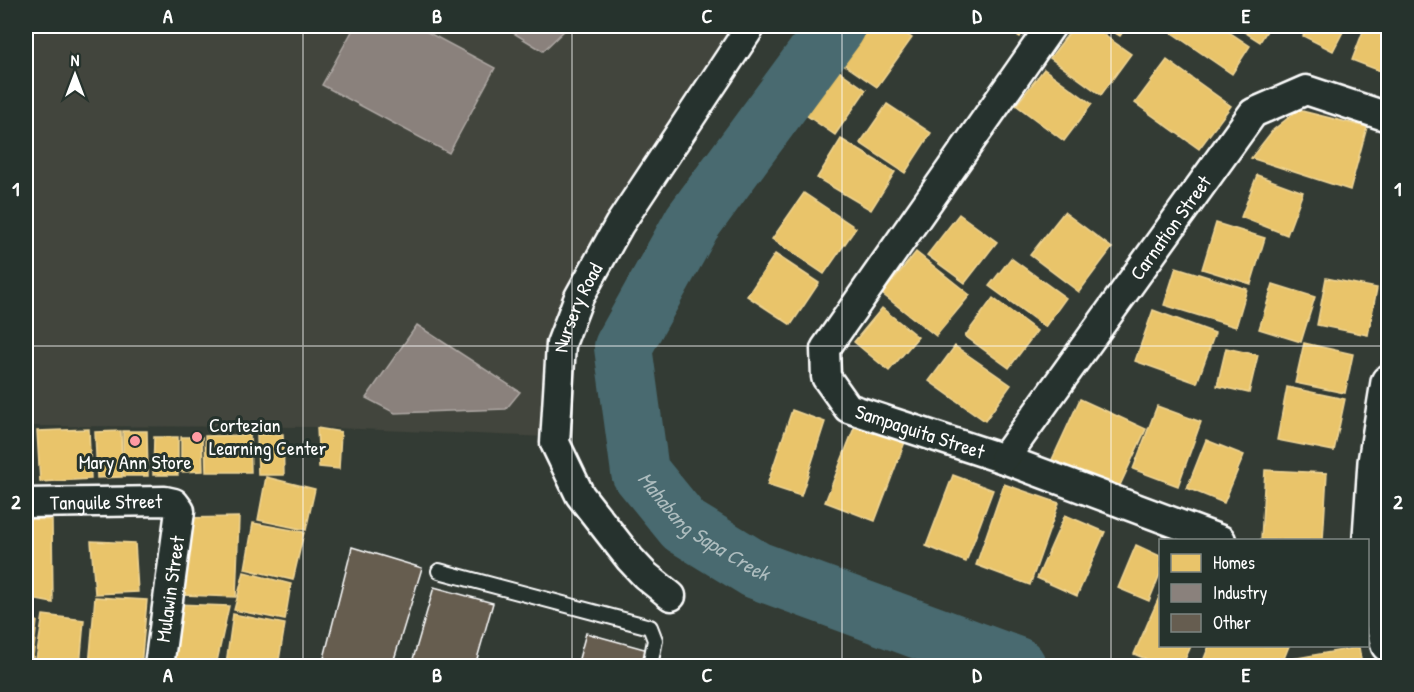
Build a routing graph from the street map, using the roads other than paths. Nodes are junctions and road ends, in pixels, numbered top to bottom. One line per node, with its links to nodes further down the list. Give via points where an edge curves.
1 (751, 26): 14 (street, Nursery Road, via 619,225 579,297 561,345 555,443 580,495 630,559)
2 (1051, 26): 5 (street, Sampaguita Street, via 825,349 826,377 848,408)
3 (1389, 117): 5 (street, Carnation Street, via 1306,90 1253,113)
4 (1389, 382): 9 (street, via 1375,462)
5 (1004, 459): 8 (street, Sampaguita Street)
6 (26, 503): 7 (street, Tanguile Street, via 165,501 174,503)
7 (180, 511): 16 (street, Mulawin Street)
8 (1218, 539)
9 (1369, 551)
10 (1389, 564): 11 (street)
11 (1369, 566)
12 (1369, 570): 15 (street)
13 (439, 571): 17 (lane, via 650,627 655,640)
14 (671, 596)
15 (1389, 645)
16 (159, 666)
17 (650, 666)

